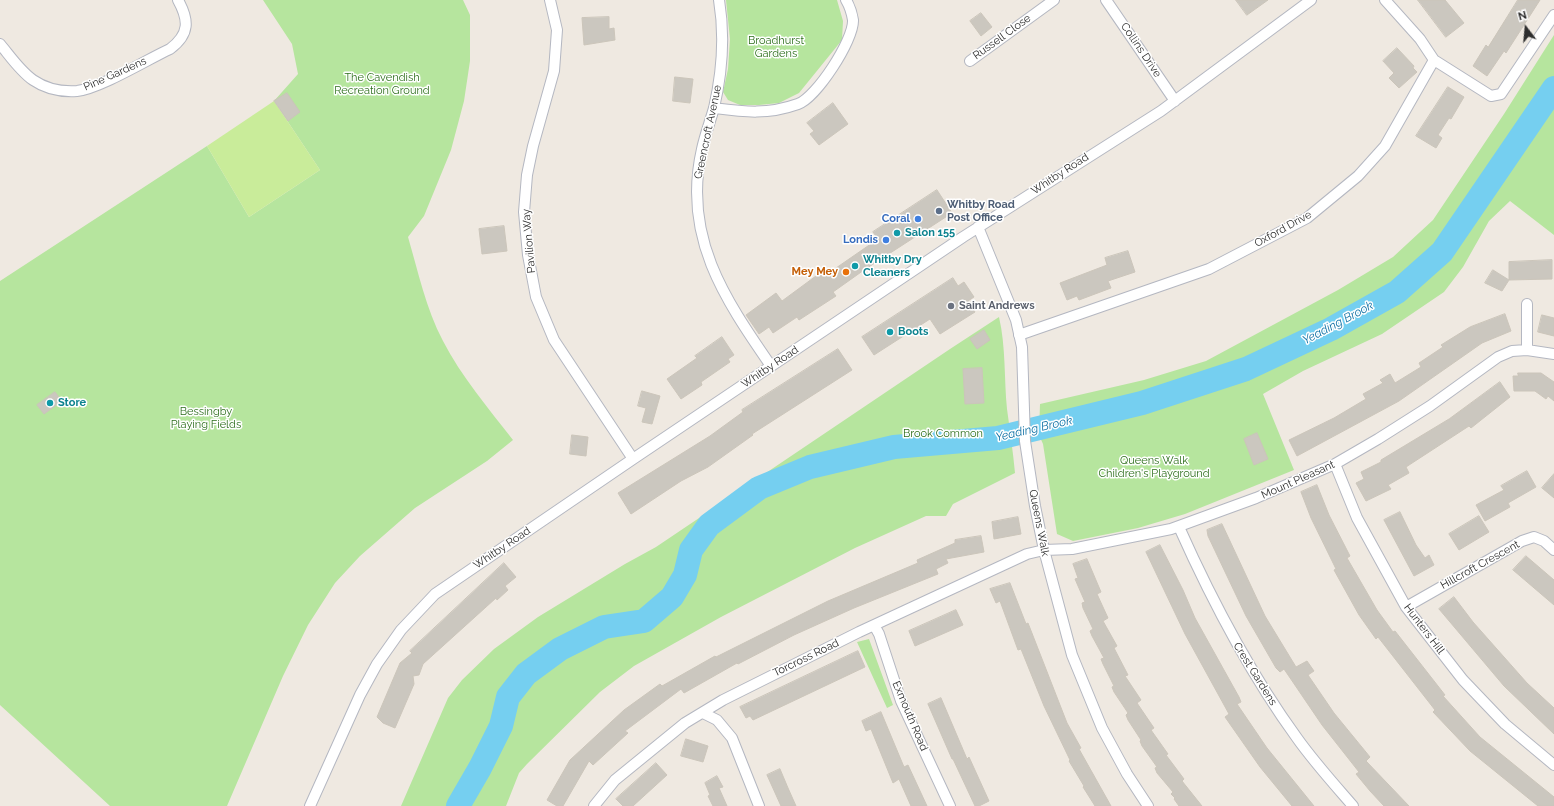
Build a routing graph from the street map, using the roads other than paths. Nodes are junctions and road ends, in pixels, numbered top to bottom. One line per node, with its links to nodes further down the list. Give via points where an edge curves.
1 (178, 0): 10 (street, Pine Gardens, via 184,13 186,27 183,36 170,48 78,91 46,88 22,71)
2 (550, 0): 21 (street, Pavilion Way, via 557,30 554,70 527,175 524,212 528,255 536,298 554,340)
3 (718, 0): 14 (street, Greencroft Avenue, via 722,56)
4 (846, 0): 14 (street, via 853,20 849,40 821,83 800,104 770,113)
5 (1054, 0): 12 (street, Russell Close)
6 (1106, 0): 13 (street, Collins Drive)
7 (1311, 0): 13 (street, Whitby Road)
8 (1385, 0): 11 (street, via 1420,39)
9 (1554, 15): 11 (street, via 1501,94 1492,96)
10 (0, 44)
11 (1434, 60): 17 (street, Oxford Drive, via 1385,146 1358,176 1308,218 1209,269)
12 (970, 61)
13 (1175, 101): 15 (street, Whitby Road)
14 (714, 108): 20 (street, Greencroft Avenue, via 697,178 696,204 700,232 723,290)
15 (978, 227): 17 (street, Queens Walk, via 1016,320); 20 (street, Whitby Road)
16 (1527, 304): 18 (street)
17 (1019, 335): 24 (street, Queens Walk, via 1022,347 1025,441)
18 (1527, 350): 19 (street, Mount Pleasant); 22 (street, Mount Pleasant, via 1512,351 1498,357 1402,425)
19 (1554, 354)
20 (771, 366): 21 (street, Whitby Road)
21 (633, 458): 30 (street, Whitby Road, via 435,594 402,630 377,664)
22 (1335, 464): 23 (street, Mount Pleasant); 26 (street, Hunters Hill, via 1357,518)
23 (1180, 527): 24 (street, Mount Pleasant, via 1072,549); 35 (street, Crest Gardens, via 1203,580 1249,667 1298,740)
24 (1044, 550): 27 (street, Torcross Road, via 1027,554); 34 (street, Queens Walk, via 1072,655 1102,728)
25 (1554, 550): 26 (street, Hillcroft Crescent, via 1534,533)
26 (1406, 607): 29 (street, Hunters Hill, via 1463,680 1505,724)
27 (874, 625): 28 (street, Torcross Road, via 758,681); 33 (street, Exmouth Road, via 901,701)
28 (703, 713): 31 (street, Torcross Road, via 685,723 615,780); 32 (street, via 717,720 732,738)
29 (1554, 766)
30 (310, 806)
31 (594, 806)
32 (759, 806)
33 (950, 806)
34 (1148, 806)
35 (1353, 806)

